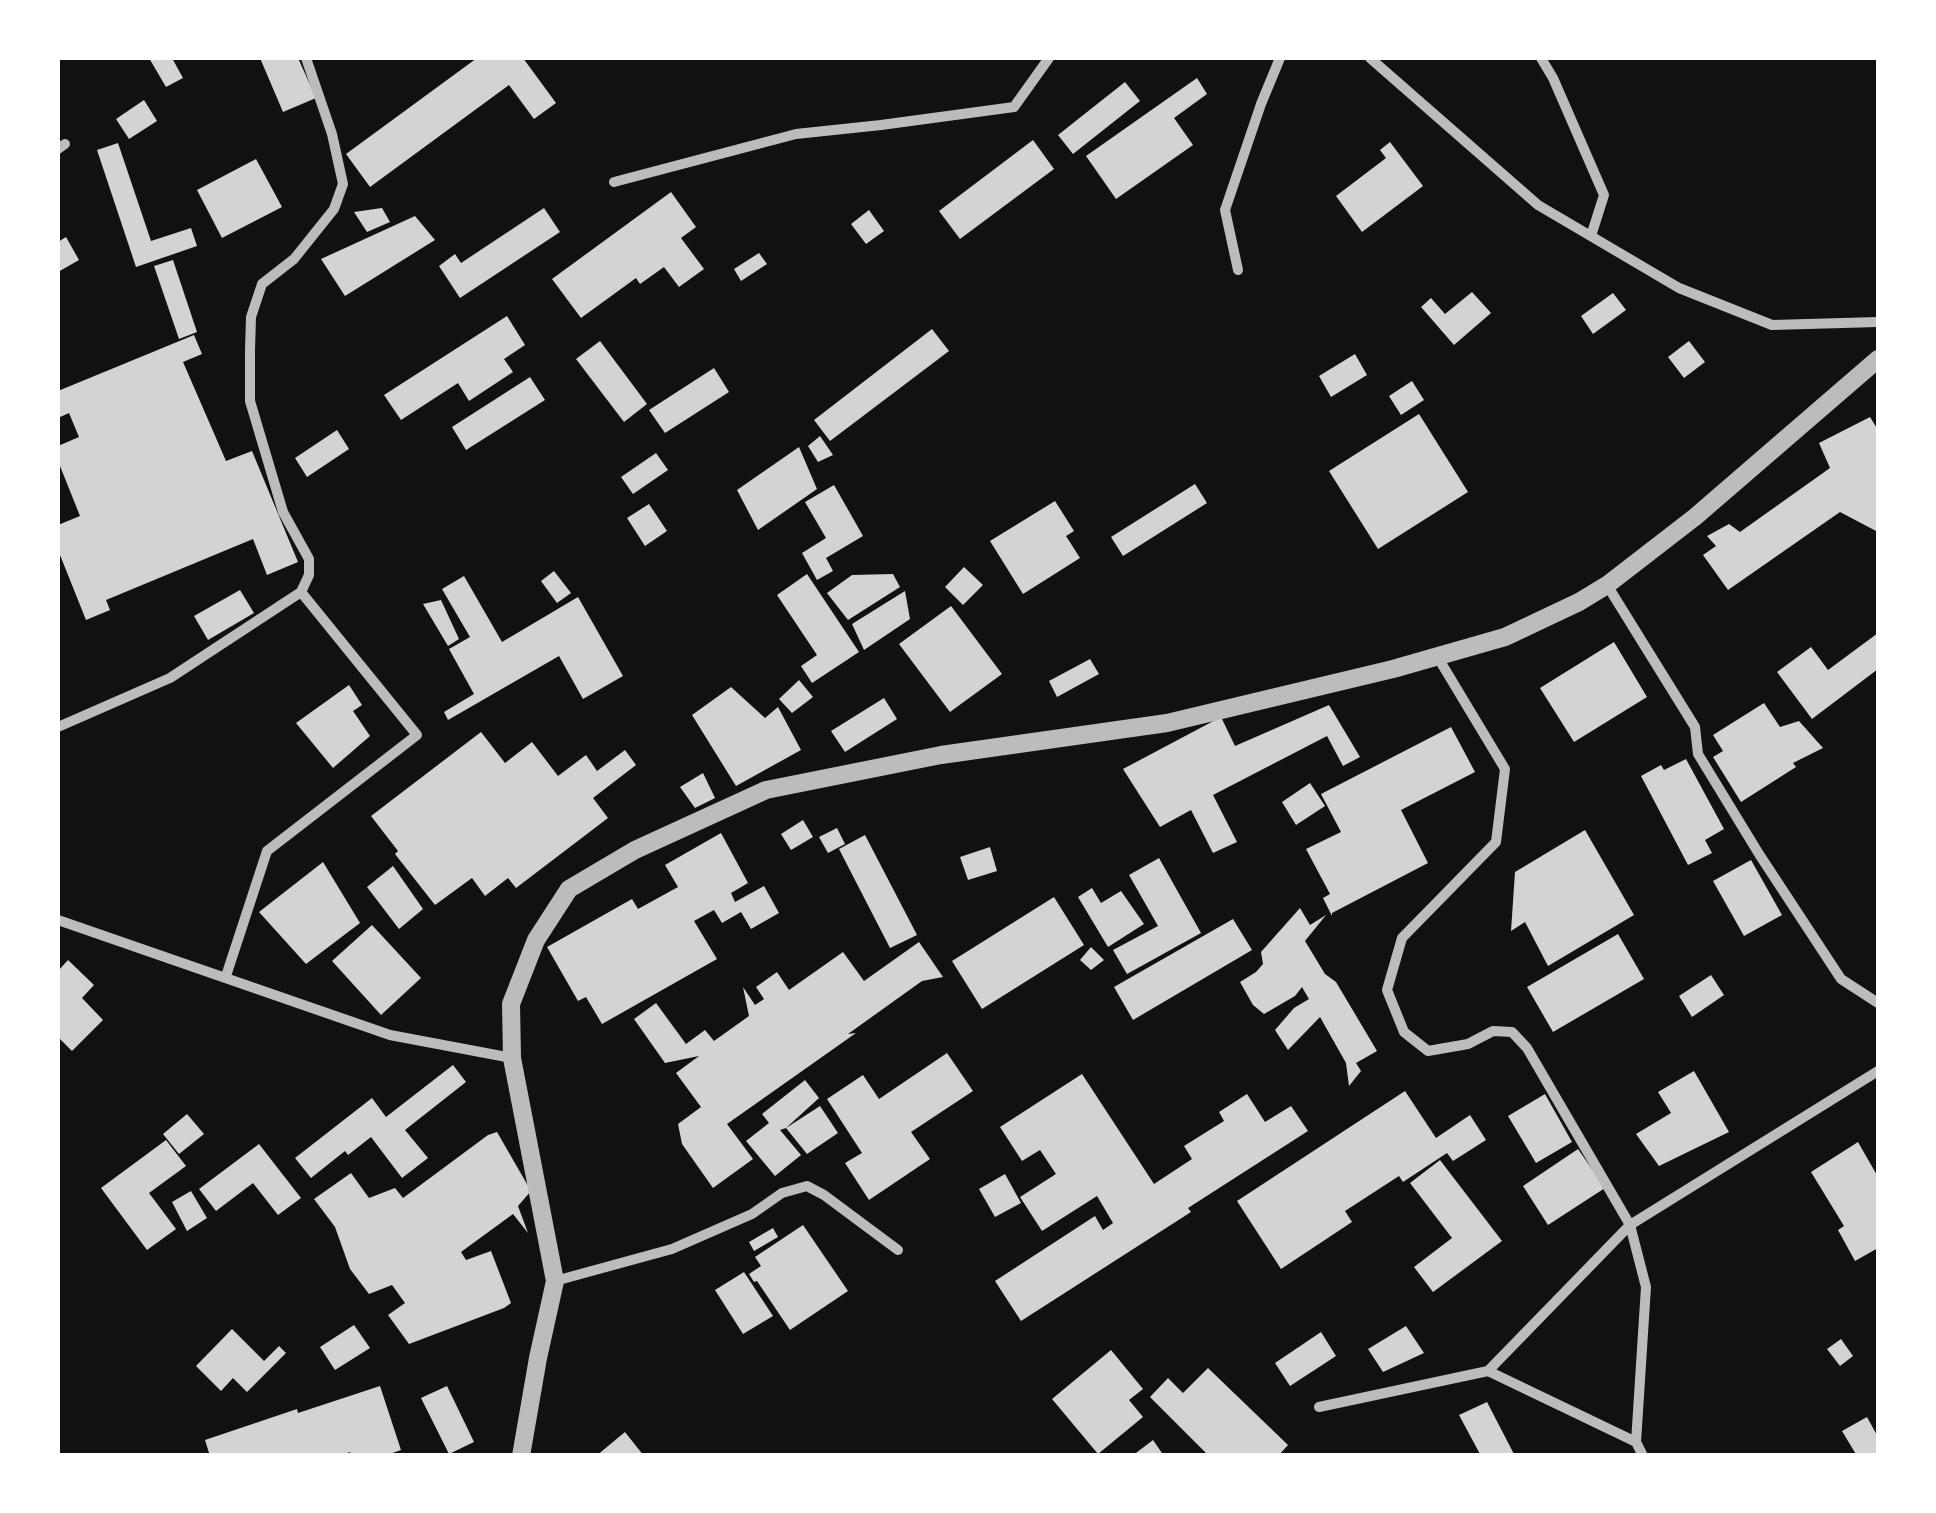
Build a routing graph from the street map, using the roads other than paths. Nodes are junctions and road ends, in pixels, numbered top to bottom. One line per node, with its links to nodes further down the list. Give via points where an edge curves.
1 (306, 58): 12 (street, via 343,184 334,209 294,260 262,284 250,350 250,401 283,512 310,558)
2 (1049, 58): 6 (street, via 1014,107 796,134)
3 (1280, 58): 8 (street, via 1225,210)
4 (1370, 58): 7 (street, via 1538,205)
5 (1541, 58): 7 (street, via 1604,195)
6 (614, 182)
7 (1591, 236): 9 (street, via 1678,288 1772,325)
8 (1238, 270)
9 (1878, 322)
10 (1878, 360): 11 (street)
11 (1607, 585): 13 (street, via 1506,637); 17 (street, via 1695,728 1698,754 1759,854 1842,979)
12 (301, 592): 14 (street, via 170,678); 16 (street, via 416,735 267,851)
13 (1437, 656): 18 (street, via 1167,723 941,755 766,790 635,850 569,889 536,940 511,1004); 20 (street, via 1505,769 1496,842 1402,938 1386,990 1404,1032 1428,1051 1512,1032 1528,1048)
14 (58, 727)
15 (58, 920): 16 (street)
16 (226, 976): 18 (street, via 390,1035)
17 (1878, 1003)
18 (512, 1058): 22 (street)
19 (1878, 1071): 20 (street)
20 (1630, 1225): 23 (street); 25 (street, via 1646,1287)
21 (898, 1250): 22 (street, via 807,1186 672,1249)
22 (555, 1281): 26 (street)
23 (1488, 1371): 24 (street); 25 (street)
24 (1319, 1407)
25 (1636, 1442): 27 (street)
26 (522, 1456)
27 (1643, 1456)

